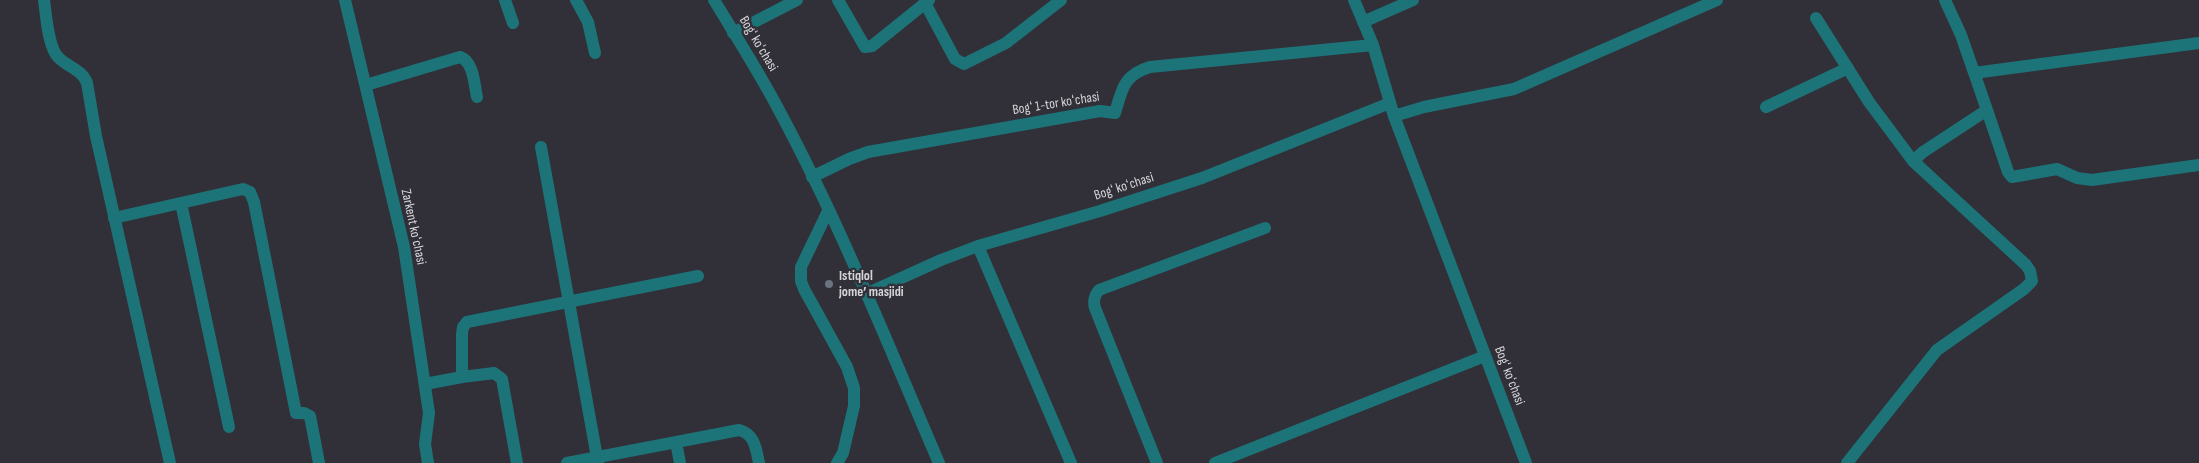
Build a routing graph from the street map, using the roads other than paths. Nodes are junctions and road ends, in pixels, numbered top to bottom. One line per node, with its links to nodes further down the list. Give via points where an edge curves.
1 (44, 0): 35 (street, via 54,51 80,72 87,83)
2 (345, 0): 23 (street, Zarkent koʻchasi)
3 (505, 0): 16 (street)
4 (576, 0): 20 (street, via 588,22)
5 (714, 0): 17 (street, Bogʻ koʻchasi)
6 (797, 0): 17 (street)
7 (838, 0): 13 (street, via 865,47 872,46)
8 (1061, 0): 13 (street, via 1006,43 964,64 955,58)
9 (1354, 0): 15 (street, Bogʻ koʻchasi)
10 (1413, 0): 15 (street)
11 (1717, 0): 28 (street, via 1514,89)
12 (1945, 0): 22 (street)
13 (927, 1)
14 (1816, 18): 21 (street)
15 (1363, 22): 19 (street, Bogʻ koʻchasi)
16 (513, 23)
17 (733, 33): 32 (street, Bogʻ koʻchasi, via 782,115)
18 (2199, 43): 22 (street)
19 (1373, 45): 25 (street, Bogʻ koʻchasi); 32 (street, Bogʻ 1-tor koʻchasi, via 1150,67 1133,74 1125,82 1115,113 1100,111 868,152)
20 (596, 53)
21 (1848, 68): 26 (street); 30 (street)
22 (1974, 73): 27 (street)
23 (366, 85): 24 (street, via 460,58 470,66); 43 (street, Zarkent koʻchasi, via 404,247)
24 (477, 97)
25 (1390, 103): 28 (street, Bogʻ koʻchasi); 37 (street, Bogʻ koʻchasi, via 1202,178)
26 (1766, 107)
27 (1987, 110): 30 (street); 31 (street, via 2012,177 2057,169 2077,178 2092,180)
28 (1394, 116): 41 (street, Bogʻ koʻchasi)
29 (541, 147): 40 (street)
30 (1913, 161): 60 (street, via 2026,265 2032,281 1937,350)
31 (2199, 165)
32 (812, 177): 34 (street, Bogʻ koʻchasi)
33 (181, 203): 35 (street); 44 (street); 48 (street, via 243,189 252,196 296,413 304,412 310,416)
34 (828, 211): 39 (street, Bogʻ koʻchasi); 54 (street, via 800,274 804,289 847,367 854,388 854,406)
35 (114, 218): 47 (street)
36 (1265, 228): 57 (street, via 1099,290 1096,294 1095,308)
37 (978, 246): 39 (street, Bogʻ koʻchasi); 56 (street)
38 (698, 276): 40 (street)
39 (866, 294): 55 (street, Bogʻ koʻchasi)
40 (569, 301): 42 (street, via 467,322 462,334); 46 (street)
41 (1485, 356): 58 (street); 59 (street, Bogʻ koʻchasi)
42 (462, 377): 43 (street); 50 (street, via 494,373 502,379)
43 (425, 384): 49 (street, Zarkent koʻchasi, via 429,413 425,444)
44 (229, 427)
45 (676, 442): 46 (street); 52 (street); 53 (street, via 739,430 749,434 753,440)
46 (598, 460): 51 (street)
47 (170, 463)
48 (319, 463)
49 (428, 463)
50 (517, 463)
51 (566, 463)
52 (680, 463)
53 (758, 463)
54 (837, 463)
55 (939, 463)
56 (1071, 463)
57 (1157, 463)
58 (1216, 463)
59 (1526, 463)
60 (1847, 463)

